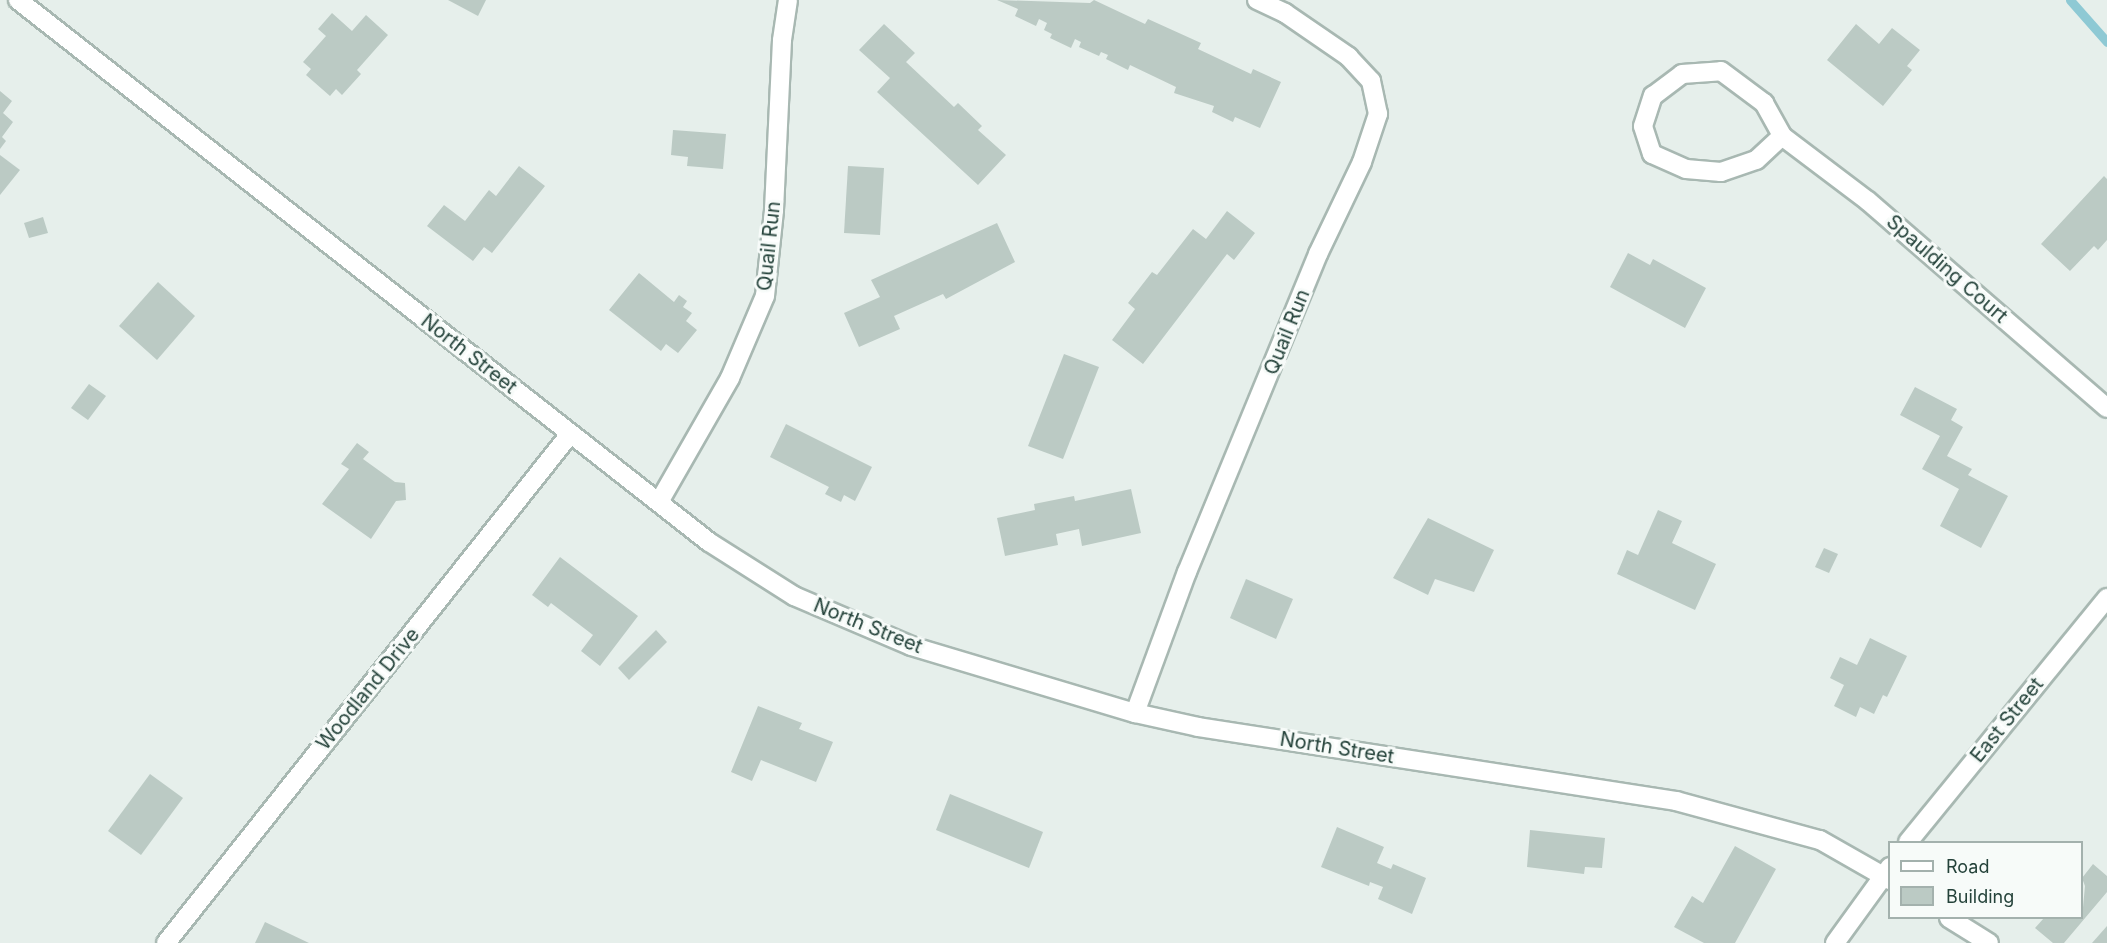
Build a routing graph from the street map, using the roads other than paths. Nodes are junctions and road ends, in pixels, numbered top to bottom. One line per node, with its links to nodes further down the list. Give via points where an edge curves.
1 (18, 0): 6 (street, North Street)
2 (788, 0): 7 (street, Quail Run, via 765,296 730,378)
3 (1257, 0): 9 (street, Quail Run, via 1349,57 1371,81 1378,114 1362,162 1318,254 1187,572)
4 (1782, 136): 4 (street, Spaulding Court, via 1764,103 1721,71 1682,74 1653,96 1643,126 1652,154 1686,169 1721,172 1756,160); 5 (street, Spaulding Court, via 1868,201)
5 (2107, 408)
6 (570, 434): 7 (street, North Street); 13 (street, Woodland Drive)
7 (659, 502): 9 (street, North Street, via 756,574 848,620 986,670)
8 (2107, 598): 10 (street, East Street)
9 (1135, 713): 11 (street, North Street, via 1676,801 1820,840)
10 (1910, 841)
11 (1887, 874): 14 (street)
12 (1951, 919): 15 (street)
13 (166, 943)
14 (1835, 943)
15 (1989, 943)

